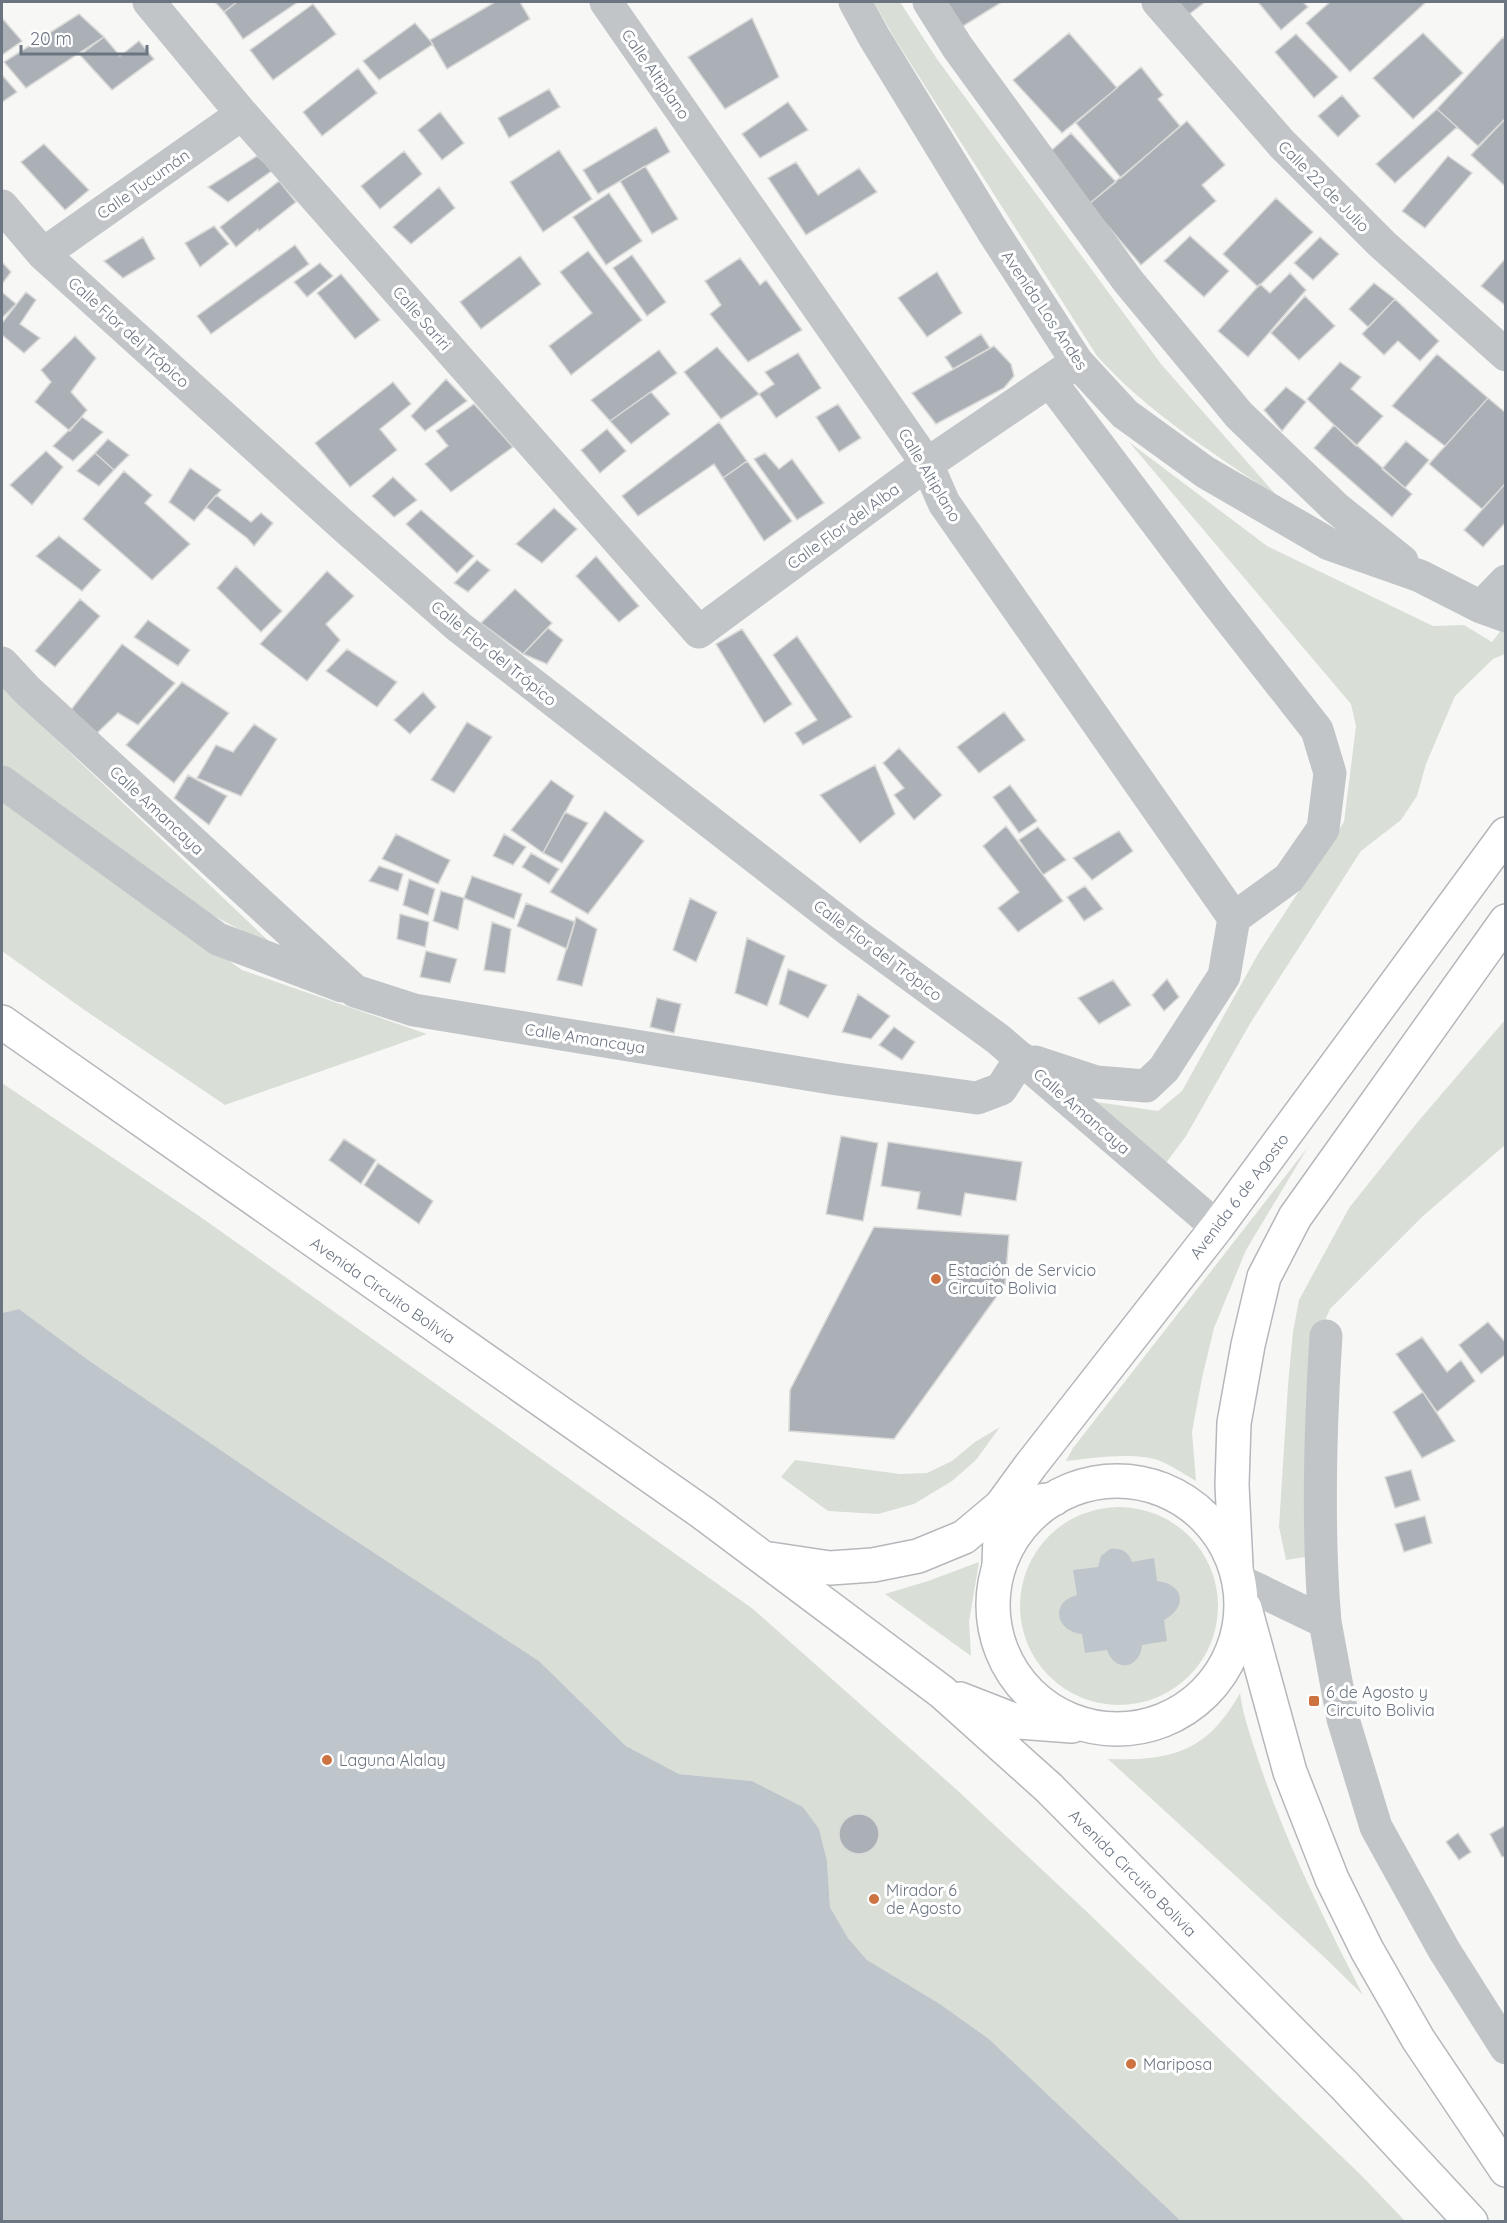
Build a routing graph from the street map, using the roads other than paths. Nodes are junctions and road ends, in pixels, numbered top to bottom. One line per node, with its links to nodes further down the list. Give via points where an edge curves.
1 (149, 2): 6 (street, Calle Sariri)
2 (606, 2): 12 (street, Calle Altiplano)
3 (855, 2): 10 (street, Avenida Los Andes)
4 (929, 2): 13 (street, Avenida Los Andes, via 958,48 1128,281 1239,415 1335,507)
5 (1158, 2): 9 (street, Calle 22 de Julio, via 1282,144 1382,244)
6 (242, 114): 8 (street, Calle Tucumán); 16 (street, Calle Sariri)
7 (2, 206): 8 (street, Calle Flor del Trópico)
8 (43, 254): 24 (street, Calle Flor del Trópico, via 459,627 849,930)
9 (1506, 355)
10 (1077, 362): 11 (street, Calle Flor del Alba); 13 (street, Avenida Los Andes, via 1125,414 1205,472 1329,544)
11 (1050, 381): 12 (street, Calle Flor del Alba); 20 (street, via 1317,730 1330,774 1323,829 1289,878)
12 (927, 464): 16 (street, Calle Flor del Alba); 20 (street, Calle Altiplano, via 944,503)
13 (1420, 576): 15 (street, Avenida Los Andes)
14 (1506, 581): 15 (street)
15 (1493, 612)
16 (699, 632)
17 (2, 663): 22 (street, Calle Amancaya)
18 (2, 782): 22 (street, via 218,939)
19 (1506, 834): 25 (main road, Avenida 6 de Agosto)
20 (1234, 918): 24 (street, via 1224,976 1164,1069 1146,1086 1096,1082)
21 (1506, 921): 31 (main road, via 1295,1217 1264,1277 1234,1423 1232,1485)
22 (355, 991): 24 (street, Calle Amancaya, via 414,1010 978,1098 1001,1089)
23 (2, 1022): 29 (main road, Avenida Circuito Bolivia)
24 (1021, 1058): 25 (street, Calle Amancaya)
25 (1217, 1227): 28 (main road, Avenida 6 de Agosto)
26 (1326, 1336): 32 (street, via 1320,1566)
27 (1054, 1499): 28 (main road); 30 (main road, via 1021,1528); 31 (main road, via 1072,1490 1111,1481 1132,1482 1170,1493 1196,1509 1217,1530 1228,1547)
28 (1001, 1506): 29 (main road, Avenida Circuito Bolivia, via 964,1537 918,1556 830,1568); 30 (main road)
29 (765, 1558): 34 (main road, Avenida Circuito Bolivia)
30 (999, 1565): 33 (main road, via 993,1617)
31 (1239, 1582): 32 (street); 36 (main road, via 1242,1617 1233,1653 1201,1697 1152,1725); 39 (main road, via 1290,1772 1332,1879 1418,2039)
32 (1325, 1622): 38 (street, via 1343,1719 1376,1827 1444,1950)
33 (1002, 1652): 35 (main road); 36 (main road, via 1023,1687 1038,1701 1055,1713)
34 (942, 1692): 35 (main road); 37 (main road, Avenida Circuito Bolivia)
35 (1019, 1722): 36 (main road); 37 (main road)
36 (1094, 1728)
37 (1049, 1788): 40 (main road, Avenida Circuito Bolivia, via 1344,2085)
38 (1506, 2048)
39 (1506, 2170)
40 (1471, 2222)

